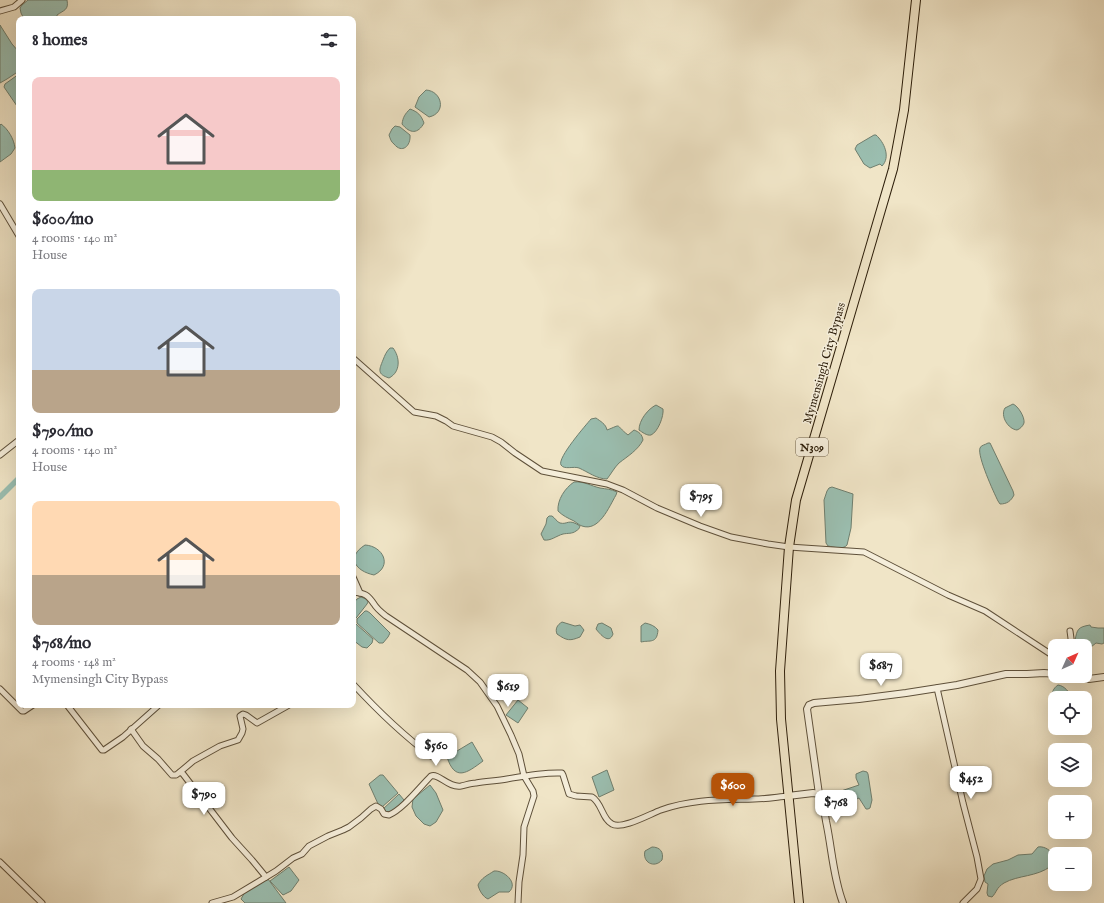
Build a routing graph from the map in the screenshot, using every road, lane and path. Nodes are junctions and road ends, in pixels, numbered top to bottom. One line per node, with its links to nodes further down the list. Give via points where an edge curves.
1 (22, 0): 3 (street, via 14,7)
2 (916, 0): 9 (highway, Mymensingh City Bypass / N309, via 904,110 893,170 796,500)
3 (0, 11)
4 (0, 204): 5 (street)
5 (16, 231)
6 (356, 361): 9 (street, via 414,412 436,416 453,426 492,437 542,471 612,486 657,508 731,537)
7 (16, 442): 8 (street)
8 (0, 454)
9 (789, 547): 15 (street, via 864,552 985,611); 33 (highway, Mymensingh City Bypass / N309, via 780,671 781,719)
10 (356, 583): 12 (street)
11 (356, 592): 12 (street)
12 (360, 593): 31 (street, via 371,599 386,616 467,670 480,682 497,706 511,735)
13 (1070, 631): 14 (street)
14 (1071, 639)
15 (1048, 652)
16 (1048, 673): 20 (street, via 1006,674)
17 (1092, 677): 18 (street)
18 (1104, 677)
19 (356, 687): 29 (street)
20 (937, 688): 32 (street, via 809,705); 41 (street, via 981,879 977,888)
21 (0, 689): 22 (street)
22 (16, 705)
23 (19, 708): 24 (street, via 24,711)
24 (28, 708)
25 (69, 708): 28 (street, via 102,750)
26 (156, 708): 28 (street)
27 (284, 708): 30 (street, via 257,723 242,714 240,719 243,729 238,740 220,746 193,761)
28 (131, 729): 30 (street, via 143,746 172,775)
29 (431, 756)
30 (180, 772): 35 (street)
31 (524, 776): 33 (street, via 562,773 569,794 594,798 609,822 614,825 627,824 660,810 692,802); 35 (street, via 459,786 430,776 393,813 384,814 376,806 344,830 309,846 302,854); 38 (street, via 534,796 524,827)
32 (819, 794): 33 (street); 40 (street)
33 (788, 796): 39 (highway, Mymensingh City Bypass / N309)
34 (0, 862): 36 (street)
35 (266, 877): 37 (street, via 233,897)
36 (42, 903)
37 (212, 903)
38 (518, 903)
39 (799, 903)
40 (843, 903)
41 (963, 903)

